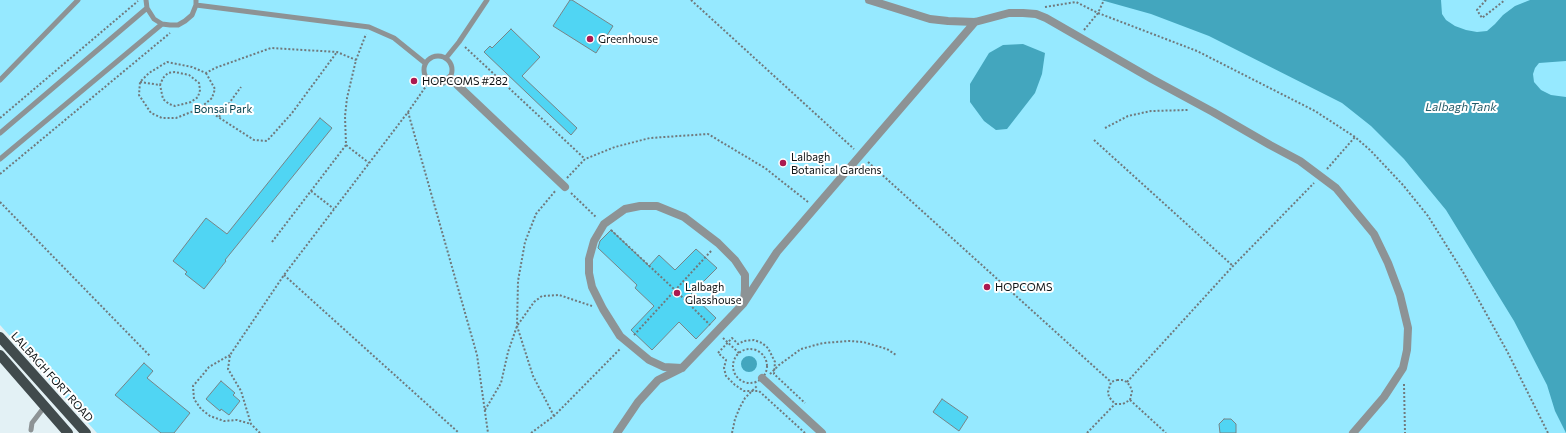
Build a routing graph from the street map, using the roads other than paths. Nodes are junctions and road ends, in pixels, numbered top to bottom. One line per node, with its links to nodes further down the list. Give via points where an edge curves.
1 (78, 0): 12 (lane)
2 (146, 0): 6 (lane)
3 (487, 0): 9 (lane)
4 (868, 0): 7 (street, via 930,18)
5 (196, 3): 8 (lane, via 192,15 185,21 178,25); 10 (lane, via 369,27 394,38)
6 (147, 8): 8 (lane, via 154,19); 13 (lane)
7 (975, 22): 16 (street, via 777,252); 27 (street, via 1009,13 1036,14 1046,18 1300,161 1336,188 1374,234 1400,295 1408,328 1403,368 1384,397)
8 (162, 24): 14 (lane)
9 (446, 58): 10 (lane, via 435,56); 11 (lane, via 452,67)
10 (425, 63): 11 (lane, via 423,73 429,82 441,85)
11 (450, 78): 15 (street)
12 (0, 80)
13 (0, 133)
14 (0, 159)
15 (565, 187)
16 (744, 304): 19 (street); 19 (street, via 745,275 735,260 718,243 684,217 657,206 640,206 625,209 604,224 594,241 589,259 592,287 604,311 620,336 650,360 664,367)
17 (0, 337): 24 (main road, LALBAGH FORT ROAD)
18 (0, 355): 21 (main road)
19 (682, 368): 25 (street, via 658,380 638,402)
20 (763, 379): 26 (street)
21 (45, 406): 22 (lane, via 32,423); 23 (main road)
22 (31, 430)
23 (68, 433)
24 (86, 433)
25 (617, 433)
26 (822, 433)
27 (1353, 433)

